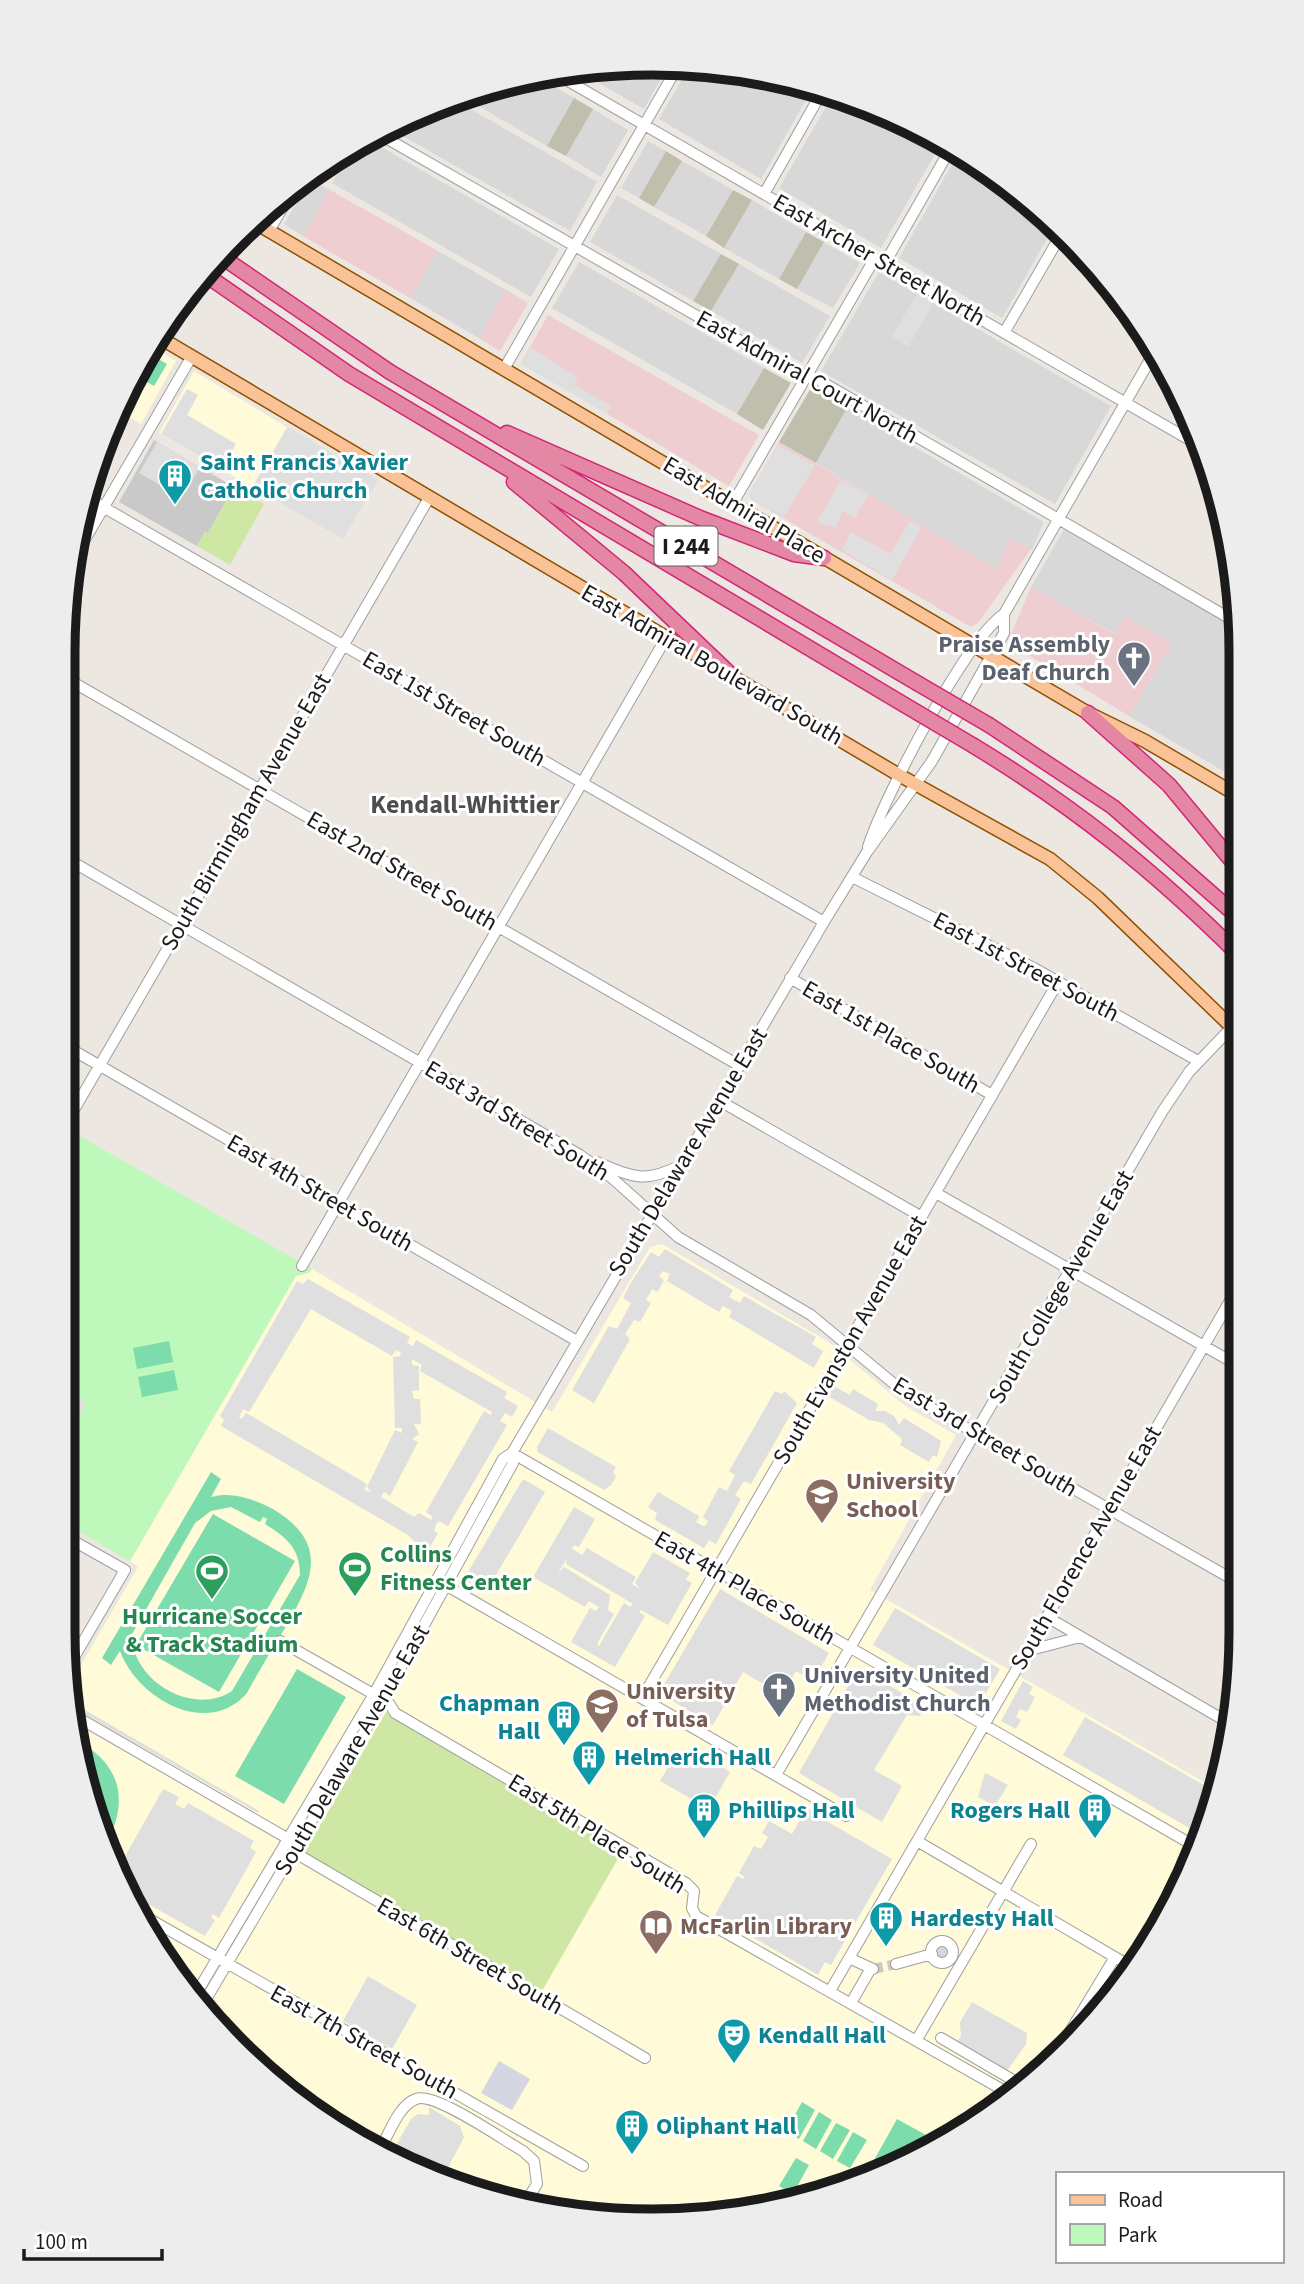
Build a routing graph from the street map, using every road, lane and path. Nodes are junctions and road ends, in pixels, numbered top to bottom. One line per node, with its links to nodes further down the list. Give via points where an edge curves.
1 (673, 76): 4 (street)
2 (569, 81): 4 (street, East Archer Street North)
3 (817, 100): 7 (street)
4 (645, 125): 7 (street, East Archer Street North); 12 (street)
5 (389, 140): 12 (street, East Admiral Court North)
6 (946, 156): 13 (street)
7 (764, 194): 13 (street, East Archer Street North)
8 (281, 211): 10 (street)
9 (262, 227): 10 (main road, East Admiral Place)
10 (269, 231): 20 (main road, East Admiral Place)
11 (1057, 241): 16 (street)
12 (575, 246): 20 (street); 21 (street, East Admiral Court North)
13 (880, 260): 16 (street, East Archer Street North); 21 (street)
14 (228, 261): 23 (highway, I 244, via 340,340)
15 (212, 279): 25 (highway, I 244, via 349,374)
16 (1004, 332): 22 (street, East Archer Street North)
17 (166, 341): 18 (main road, East Admiral Boulevard South)
18 (192, 356): 26 (main road, East Admiral Boulevard South); 29 (street)
19 (1149, 361): 22 (street)
20 (504, 369): 28 (main road, East Admiral Place)
21 (806, 376): 28 (street); 30 (street, East Admiral Court North)
22 (1125, 402): 24 (street, East Archer Street North); 30 (street)
23 (455, 411): 32 (highway, via 700,518 794,554); 51 (highway, I 244, bridge, via 989,724 1113,807)
24 (1188, 439)
25 (484, 456): 39 (highway, via 624,573); 55 (highway, I 244, bridge, via 1062,802 1171,887)
26 (429, 498): 35 (main road, East Admiral Boulevard South); 36 (street, South Birmingham Avenue East)
27 (95, 502): 29 (street, East 1st Street South)
28 (733, 503): 32 (main road, East Admiral Place)
29 (104, 508): 31 (street); 36 (street, East 1st Street South)
30 (1057, 519): 33 (street); 34 (street, East Admiral Court North)
31 (86, 538)
32 (824, 558): 37 (main road, East Admiral Place)
33 (1004, 614): 37 (street, South Delaware Avenue East, via 989,624); 38 (street, South Delaware Avenue East, via 1004,633)
34 (1228, 617)
35 (666, 638): 39 (main road, East Admiral Boulevard South); 43 (street)
36 (344, 645): 43 (street, East 1st Street South); 45 (street, South Birmingham Avenue East)
37 (974, 645): 38 (main road, East Admiral Place); 42 (street, South Delaware Avenue East)
38 (992, 656): 41 (main road, East Admiral Place); 44 (street, South Delaware Avenue East)
39 (731, 675): 42 (main road, East Admiral Boulevard South)
40 (75, 683): 45 (street, East 2nd Street South)
41 (1088, 713): 46 (main road, East Admiral Place); 48 (highway, via 1169,785)
42 (899, 775): 44 (main road, East Admiral Boulevard South); 47 (street, South Delaware Avenue East)
43 (582, 783): 52 (street, East 1st Street South); 54 (street)
44 (916, 784): 47 (street, South Delaware Avenue East); 58 (main road, East Admiral Boulevard South, via 1026,843 1076,878)
45 (259, 790): 53 (street, South Birmingham Avenue East); 54 (street, East 2nd Street South)
46 (1229, 790)
47 (867, 852): 50 (street, South Delaware Avenue East)
48 (1229, 857)
49 (75, 863): 53 (street, East 3rd Street South)
50 (852, 877): 52 (street, South Delaware Avenue East); 57 (street, East 1st Street South)
51 (1229, 909)
52 (824, 922): 56 (street, South Delaware Avenue East)
53 (181, 924): 61 (street, East 3rd Street South); 63 (street, South Birmingham Avenue East)
54 (498, 926): 61 (street); 64 (street, East 2nd Street South)
55 (1229, 945)
56 (790, 978): 64 (street, South Delaware Avenue East); 65 (street, East 1st Place South)
57 (1058, 982): 62 (street, East 1st Street South); 65 (street, South Evanston Avenue East)
58 (1229, 1024)
59 (1229, 1035): 62 (street, South College Avenue East)
60 (75, 1052): 63 (street, East 4th Street South)
61 (420, 1061): 68 (street, East 3rd Street South); 71 (street)
62 (1198, 1061): 75 (street, South College Avenue East, via 1162,1112)
63 (99, 1066): 67 (street, South Birmingham Avenue East); 71 (street, East 4th Street South)
64 (740, 1066): 66 (street, South Delaware Avenue East)
65 (992, 1095): 70 (street, South Evanston Avenue East)
66 (720, 1101): 69 (street, South Delaware Avenue East); 73 (street)
67 (75, 1108)
68 (580, 1155): 69 (street, via 629,1176 660,1175); 72 (street, East 3rd Street South)
69 (682, 1165): 72 (street, South Delaware Avenue East)
70 (936, 1193): 73 (street, South Evanston Avenue East); 75 (street)
71 (338, 1203): 74 (street); 77 (street, East 4th Street South)
72 (653, 1215): 77 (street, South Delaware Avenue East); 78 (street, East 3rd Street South, via 687,1244 811,1315)
73 (922, 1217): 78 (street, South Evanston Avenue East)
74 (302, 1266)
75 (1070, 1270): 79 (street); 81 (street, South College Avenue East)
76 (1229, 1303): 79 (street, South Florence Avenue East)
77 (577, 1341): 82 (street, South Delaware Avenue East)
78 (848, 1344): 81 (street, East 3rd Street South, via 905,1393); 85 (street, South Evanston Avenue East)
79 (1204, 1346): 80 (street); 83 (street, South Florence Avenue East)
80 (1229, 1360)
81 (975, 1434): 83 (street, East 3rd Street South); 92 (street, South College Avenue East)
82 (512, 1453): 85 (street, East 4th Place South); 87 (street, South Delaware Avenue East, via 503,1459); 88 (street, South Delaware Avenue East, via 513,1463)
83 (1109, 1510): 86 (street, East 3rd Street South); 89 (street, South Florence Avenue East)
84 (75, 1542): 94 (street, via 125,1570)
85 (716, 1571): 92 (street, East 4th Place South); 96 (street, South Evanston Avenue East)
86 (1229, 1577)
87 (436, 1580): 88 (street); 95 (street, South Delaware Avenue East)
88 (447, 1586): 96 (street); 97 (street, South Delaware Avenue East)
89 (1047, 1617): 90 (street); 93 (street, South Florence Avenue East)
90 (1080, 1637): 93 (street); 98 (street)
91 (280, 1641): 95 (street, East 5th Place South)
92 (850, 1649): 100 (street, East 4th Place South); 101 (street, South College Avenue East)
93 (1027, 1651): 100 (street, South Florence Avenue East)
94 (76, 1655)
95 (374, 1694): 97 (street, East 5th Place South); 103 (street, South Delaware Avenue East)
96 (642, 1698): 101 (street)
97 (383, 1700): 107 (street, South Delaware Avenue East); 119 (street, East 5th Place South, via 395,1713 685,1883 694,1891 696,1916)
98 (1222, 1719)
99 (82, 1720): 103 (street, East 6th Street South)
100 (984, 1726): 104 (street, South Florence Avenue East); 105 (street, East 4th Place South)
101 (776, 1775): 102 (street)
102 (846, 1816)
103 (287, 1838): 107 (street, East 6th Street South); 114 (street, South Delaware Avenue East)
104 (917, 1841): 108 (street); 112 (street, South Florence Avenue East)
105 (1189, 1843)
106 (1031, 1844): 108 (street)
107 (297, 1849): 114 (street, South Delaware Avenue East); 125 (street, East 6th Street South)
108 (1004, 1891): 111 (street); 115 (street)
109 (154, 1922): 114 (street, East 7th Street South)
110 (932, 1954): 113 (street, via 941,1963); 113 (street, via 942,1941 952,1947); 117 (street)
111 (1115, 1957): 116 (street); 122 (street)
112 (849, 1958): 119 (street, South Florence Avenue East); 121 (street, via 872,1970)
113 (952, 1958): 115 (street)
114 (222, 1961): 118 (street, South Delaware Avenue East); 120 (street, South Delaware Avenue East); 129 (street, East 7th Street South)
115 (962, 1963): 124 (street)
116 (1124, 1963)
117 (896, 1964)
118 (200, 1990)
119 (830, 1992): 121 (street, East 5th Place South)
120 (206, 1997)
121 (850, 2003): 124 (street, East 5th Place South)
122 (1074, 2025)
123 (941, 2038): 126 (street)
124 (916, 2040): 127 (street, East 5th Place South)
125 (645, 2058)
126 (1014, 2081)
127 (1003, 2090)
128 (384, 2142): 130 (street, via 405,2106 415,2099 434,2099 534,2161 537,2185)
129 (583, 2166)
130 (530, 2196)

